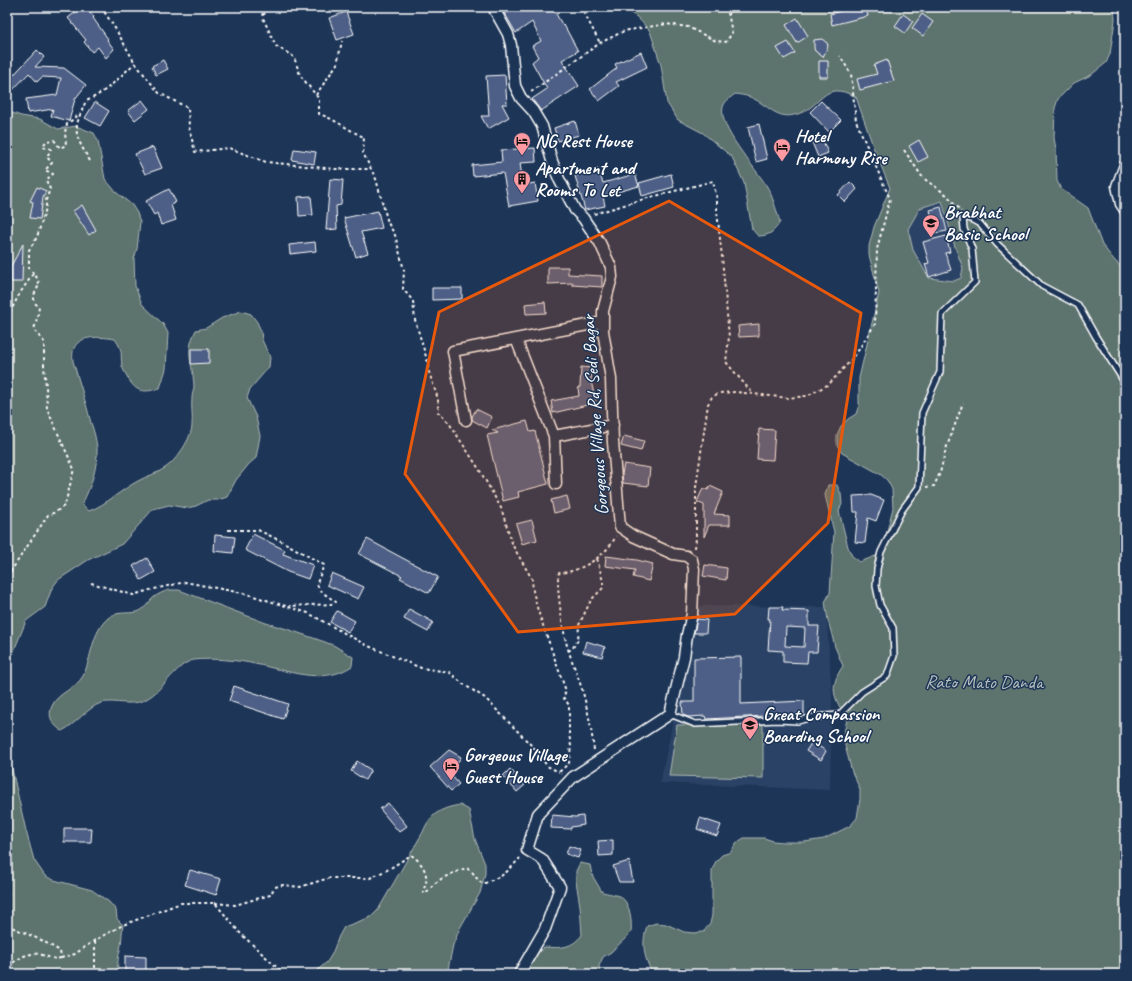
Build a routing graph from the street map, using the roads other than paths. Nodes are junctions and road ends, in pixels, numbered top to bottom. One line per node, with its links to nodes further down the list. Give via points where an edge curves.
1 (493, 7): 4 (street, Gorgeous Village Rd, Sedi Bagar, via 508,34 515,86 542,126 559,179 575,210 600,243 611,267 612,277)
2 (1125, 165): 3 (street, via 1117,186)
3 (1125, 210)
4 (603, 322): 5 (street); 8 (street, Gorgeous Village Rd, Sedi Bagar, via 611,379)
5 (516, 339): 7 (street, via 453,352); 9 (street)
6 (1125, 383): 11 (lane, via 1078,305 1042,286 997,244 980,224 963,218 964,229 972,249 975,282 942,314 940,372 922,413 919,487 902,510 881,552 876,569 880,605 893,628 894,656 888,676 862,692 839,715 798,721 695,724)
7 (466, 420)
8 (613, 425): 9 (street); 11 (street, Gorgeous Village Rd, Sedi Bagar, via 620,527 633,536 673,554 686,556 692,560 694,569 692,614)
9 (554, 436): 10 (street)
10 (556, 484)
11 (670, 714): 12 (street, via 573,777 538,814 526,850 542,858 560,887 545,929)
12 (520, 974)

